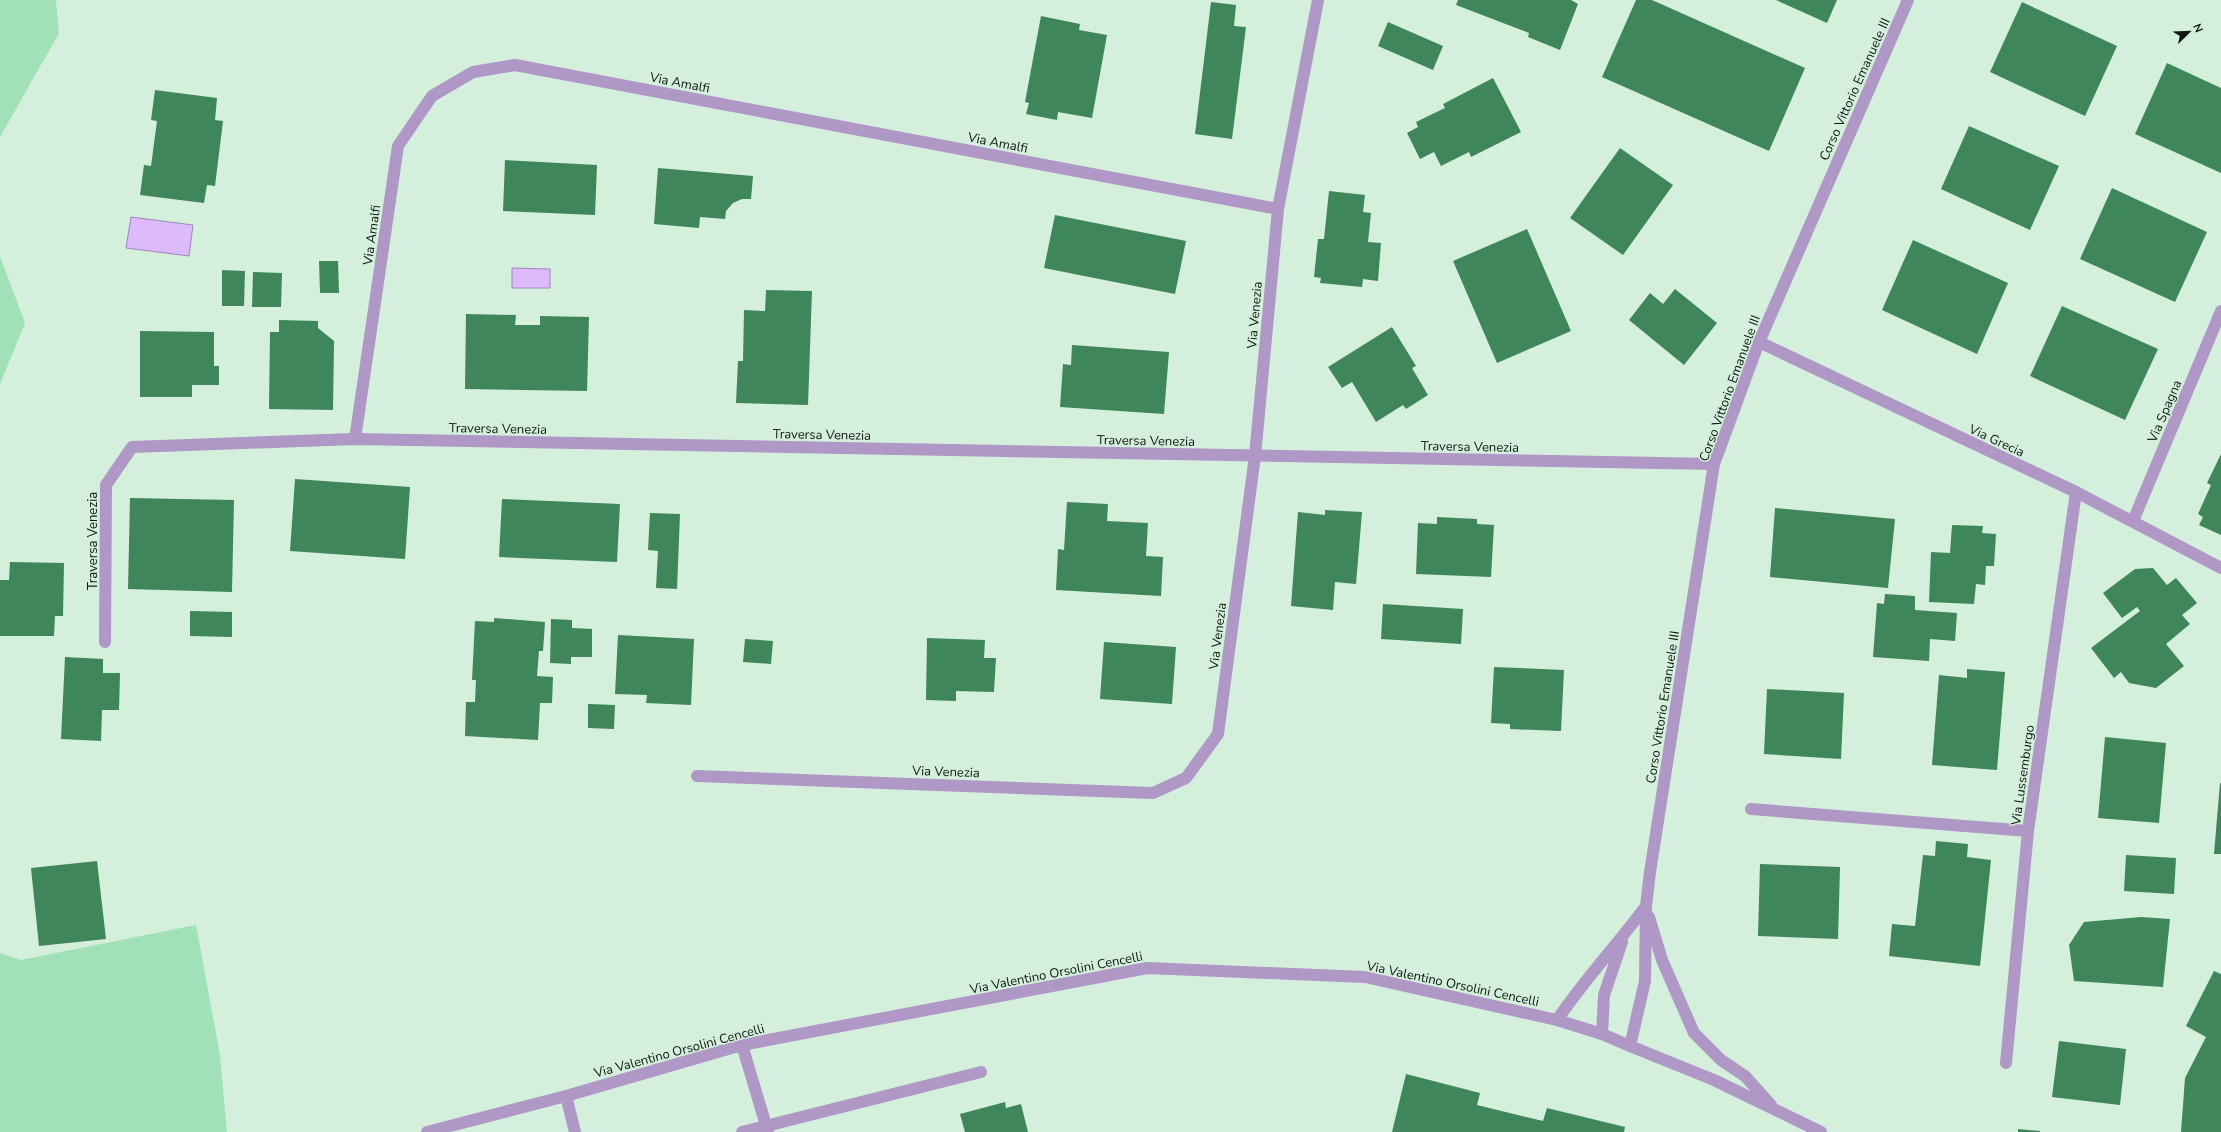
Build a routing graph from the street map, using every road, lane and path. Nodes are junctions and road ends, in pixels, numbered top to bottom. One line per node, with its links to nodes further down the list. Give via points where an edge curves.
1 (1318, 0): 3 (street, Via Venezia)
2 (1908, 0): 5 (street, Corso Vittorio Emanuele III)
3 (1278, 208): 6 (street, Via Amalfi, via 515,65 473,72 432,96 398,146); 7 (street, Via Venezia)
4 (2221, 311): 10 (street, Via Spagna)
5 (1759, 342): 8 (street, Corso Vittorio Emanuele III); 9 (street, Via Grecia)
6 (355, 439): 7 (street, Traversa Venezia); 12 (street, Traversa Venezia, via 132,447 106,486)
7 (1255, 456): 8 (street, Traversa Venezia); 13 (street, Via Venezia, via 1218,734 1186,778 1152,793)
8 (1714, 464): 16 (street, Corso Vittorio Emanuele III)
9 (2076, 492): 10 (street, Via Grecia); 15 (street, Via Lussemburgo)
10 (2133, 521): 11 (street, Via Grecia)
11 (2221, 568)
12 (105, 642)
13 (697, 776)
14 (1751, 809): 15 (street)
15 (2028, 831): 22 (street, Via Lussemburgo)
16 (1646, 906): 17 (street, Corso Vittorio Emanuele III); 21 (street, Corso Vittorio Emanuele III, via 1645,981); 25 (street, Corso Vittorio Emanuele III, via 1662,960 1694,1033 1721,1060 1746,1076)
17 (1623, 937): 18 (street, Corso Vittorio Emanuele III, via 1579,988); 19 (street, Corso Vittorio Emanuele III, via 1604,995)
18 (1557, 1020): 19 (street, Via Valentino Orsolini Cencelli); 20 (street, Via Valentino Orsolini Cencelli, via 1365,977 1147,968)
19 (1602, 1034): 21 (street, Via Valentino Orsolini Cencelli)
20 (742, 1045): 24 (street, Via Valentino Orsolini Cencelli); 26 (street)
21 (1630, 1046): 25 (street, Via Valentino Orsolini Cencelli, via 1714,1080)
22 (2006, 1063)
23 (981, 1072): 26 (street)
24 (566, 1096): 27 (street, Via Valentino Orsolini Cencelli); 28 (street)
25 (1775, 1110): 30 (street, Via Valentino Orsolini Cencelli)
26 (767, 1129): 29 (street)
27 (427, 1132)
28 (575, 1132)
29 (742, 1132)
30 (1822, 1132)

